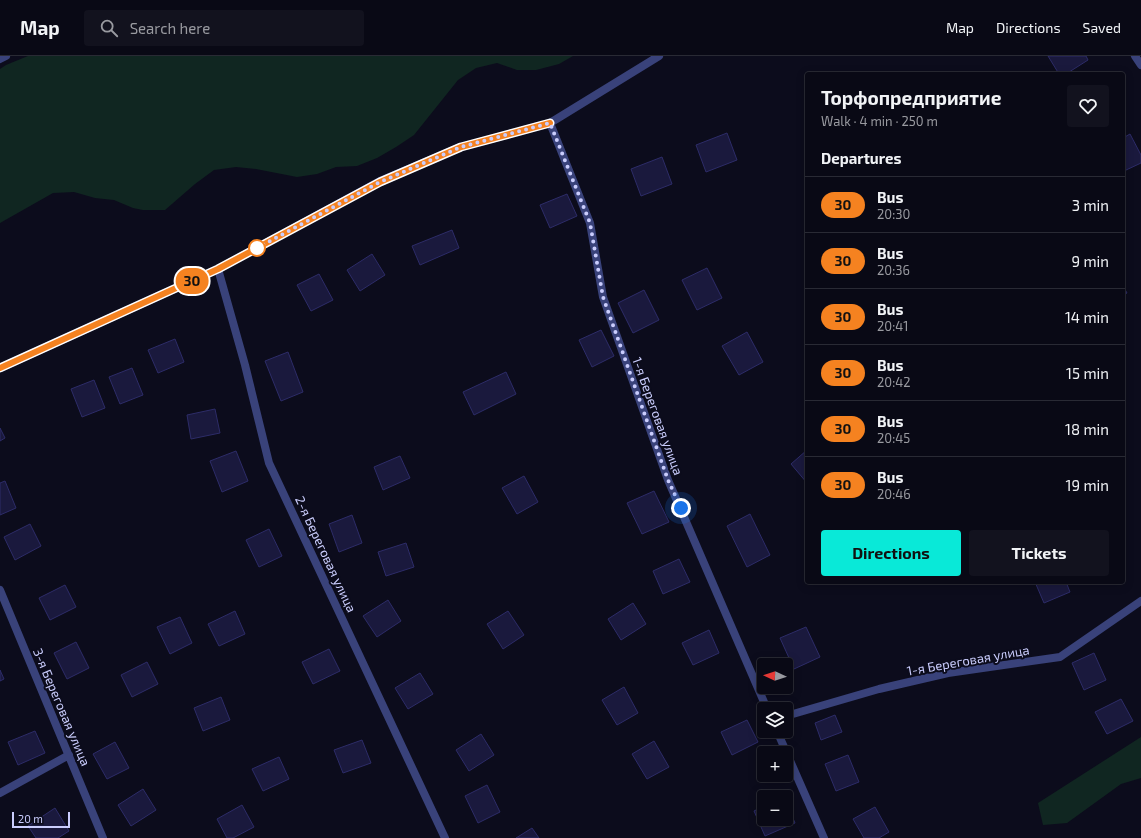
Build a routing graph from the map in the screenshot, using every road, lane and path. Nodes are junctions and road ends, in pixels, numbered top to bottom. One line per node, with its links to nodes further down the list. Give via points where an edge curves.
1 (6, 56): 4 (street)
2 (659, 56): 6 (street)
3 (1135, 56): 5 (street)
4 (0, 59)
5 (1141, 65)
6 (550, 123): 7 (street, via 461,147 380,182); 11 (street, 1-я Береговая улица, via 590,223 603,297 668,480)
7 (218, 269): 8 (street); 17 (street, 2-я Береговая улица, via 269,463)
8 (0, 368)
9 (0, 590): 14 (street, 3-я Береговая улица)
10 (1141, 601): 12 (street, 1-я Береговая улица, via 1060,657 948,673 879,689)
11 (764, 702)
12 (793, 714)
13 (780, 738): 18 (street)
14 (70, 755): 15 (street); 16 (street, 3-я Береговая улица)
15 (0, 793)
16 (101, 837)
17 (445, 838)
18 (824, 838)

